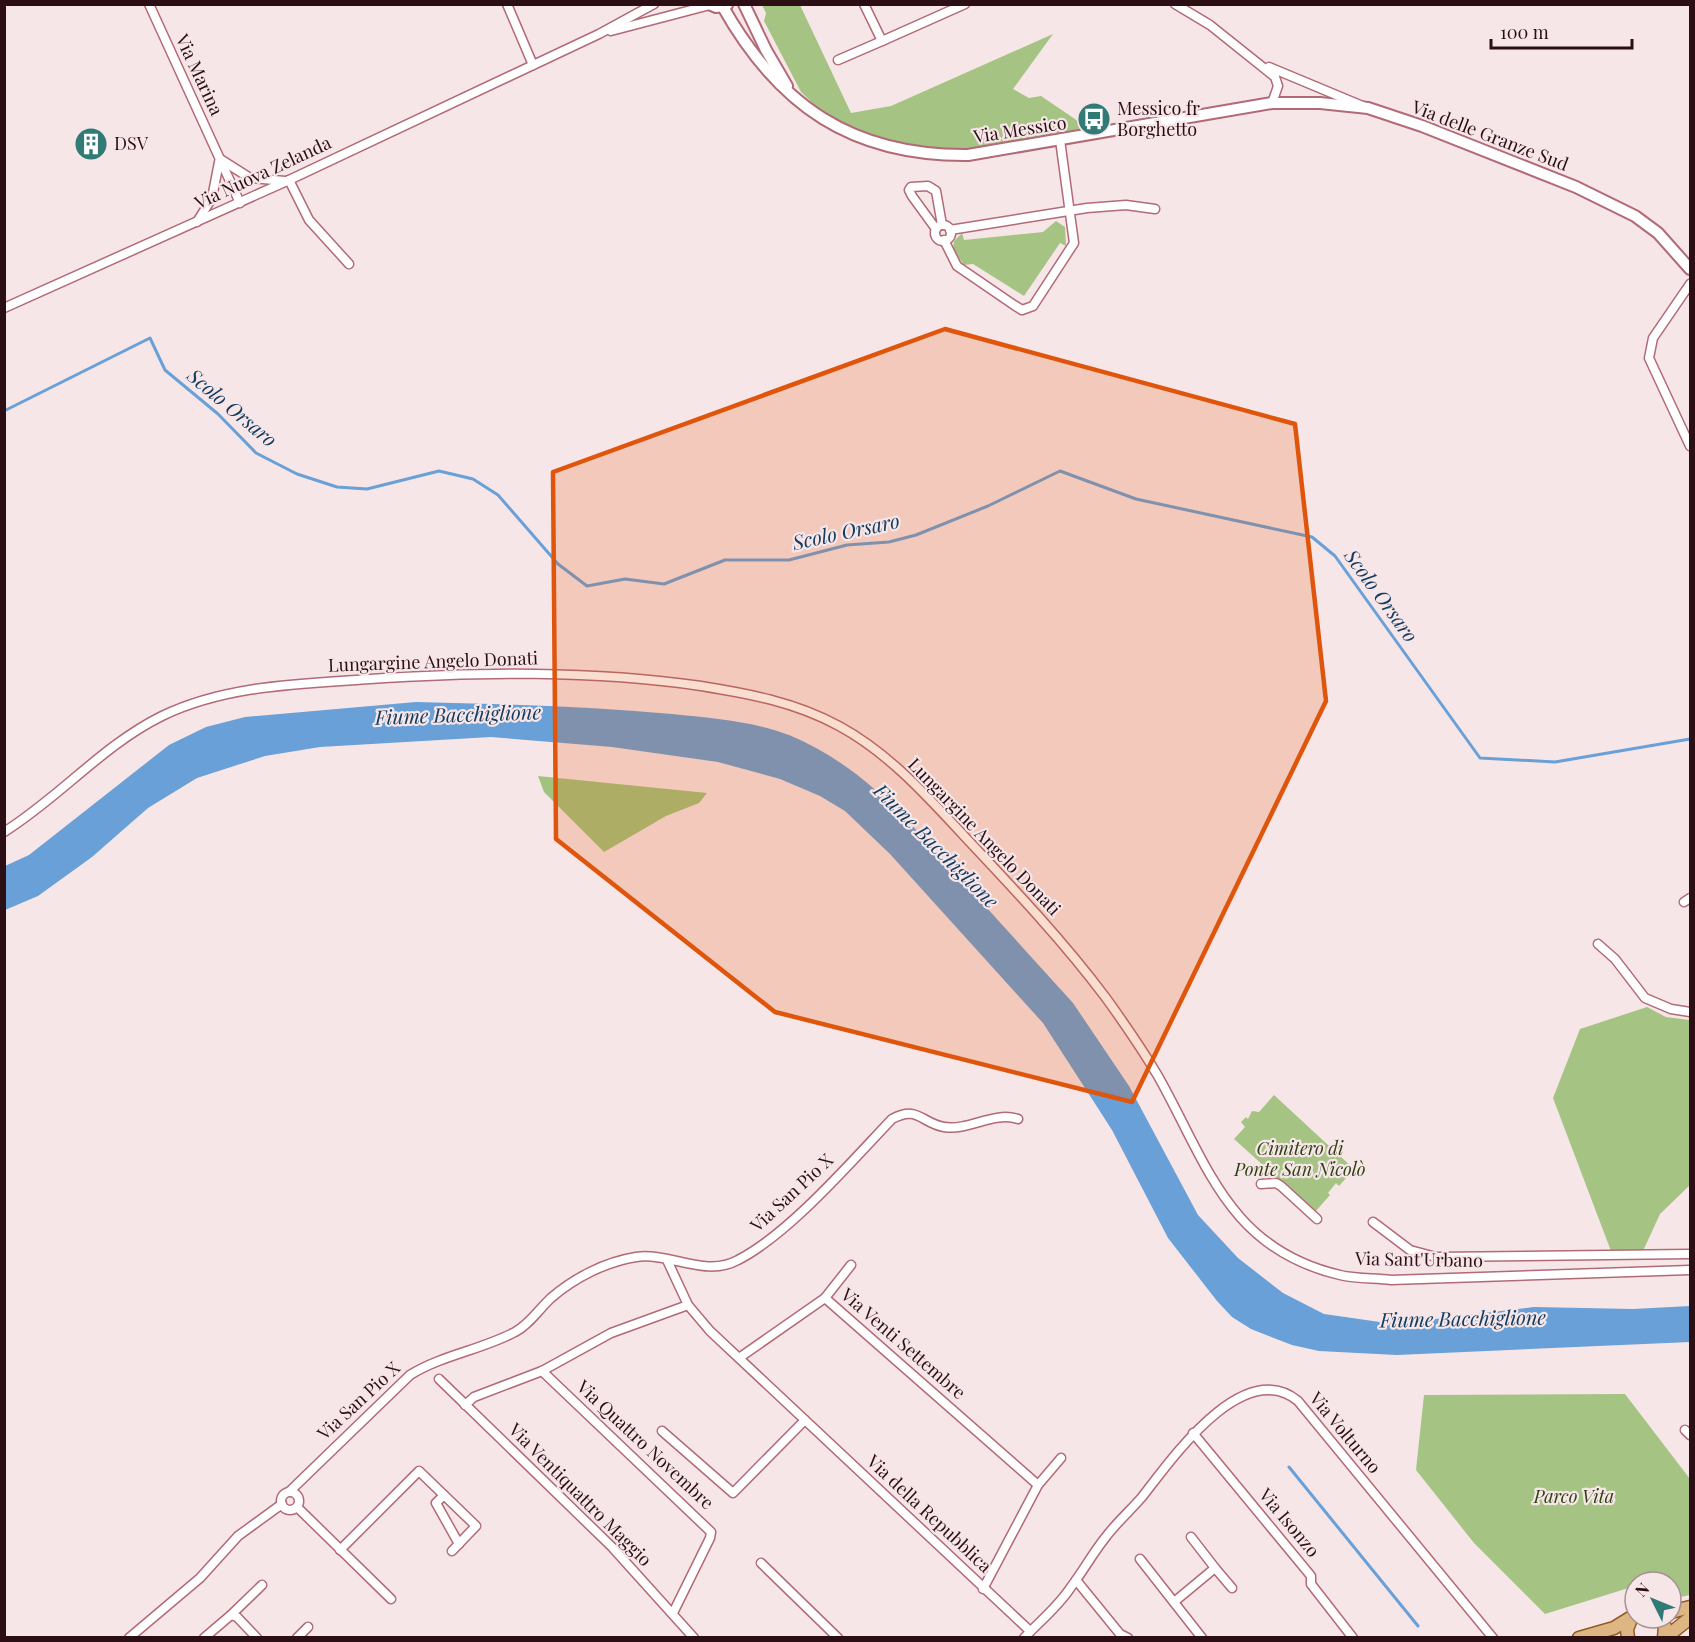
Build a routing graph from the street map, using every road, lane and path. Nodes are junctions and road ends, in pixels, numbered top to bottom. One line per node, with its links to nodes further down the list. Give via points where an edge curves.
1 (149, 4): 21 (street, Via Marina)
2 (507, 4): 16 (street)
3 (654, 4): 12 (street, Via Nuova Zelanda)
4 (676, 4): 11 (street)
5 (744, 4): 17 (street, Via Messico)
6 (864, 4): 13 (street)
7 (1175, 4): 15 (street, Via delle Granze Sud)
8 (709, 5): 10 (street, Via Messico); 11 (street, Via Nuova Zelanda)
9 (961, 5): 13 (street)
10 (725, 6): 17 (street, Via Messico, via 756,59)
11 (686, 13): 12 (street, Via Nuova Zelanda)
12 (599, 34): 16 (street, Via Nuova Zelanda)
13 (882, 41): 14 (street)
14 (838, 60)
15 (1260, 62): 18 (street, Via delle Granze Sud, via 1278,86); 19 (street, Via delle Granze Sud)
16 (533, 65): 22 (street, Via Nuova Zelanda)
17 (795, 99): 20 (street, Via Messico, via 847,132 904,152 968,155)
18 (1272, 104): 19 (street, Via Messico); 20 (street, Via Messico)
19 (1368, 108): 30 (street, Via delle Granze Sud, via 1422,126 1635,216 1658,233)
20 (1060, 140): 25 (street)
21 (219, 159): 22 (street, via 250,178); 23 (street, Via Marina); 26 (street, via 212,198)
22 (288, 181): 23 (street, Via Nuova Zelanda); 29 (street, via 309,220)
23 (240, 203): 26 (street, Via Nuova Zelanda)
24 (1155, 209): 25 (street, via 1126,204)
25 (1070, 210): 27 (street); 28 (street, via 1074,243 1028,310 1014,305 957,266)
26 (196, 222): 32 (street, Via Nuova Zelanda)
27 (943, 228): 27 (street, via 936,190 928,186 911,187 912,196); 28 (street, via 949,237); 28 (street, via 936,237)
28 (944, 240)
29 (349, 264)
30 (1690, 269)
31 (1690, 284): 33 (street, via 1653,338 1649,358)
32 (4, 308)
33 (1690, 446)
34 (4, 832): 36 (street, Lungargine Angelo Donati, via 126,736 208,698 300,684 482,673 590,675 757,694 841,727 897,769 1018,893)
35 (1598, 944): 37 (street, via 1645,998)
36 (1107, 999): 45 (street, Via Sant'Urbano, via 1159,1078 1210,1178 1225,1199 1259,1234 1309,1264 1341,1276 1391,1280)
37 (1690, 1012)
38 (1018, 1119): 43 (street, Via San Pio X, via 1004,1117 967,1128 942,1127 903,1113 892,1119 777,1233 736,1261 710,1267)
39 (1261, 1184): 40 (street, via 1281,1186)
40 (1317, 1219)
41 (1373, 1222): 42 (street, Via Sant'Urbano, via 1410,1250 1436,1257)
42 (1690, 1254)
43 (667, 1260): 47 (street, Via della Repubblica); 57 (street, Via San Pio X, via 637,1257 585,1275 566,1285 518,1330 501,1340 417,1371)
44 (851, 1265): 46 (street)
45 (1690, 1270)
46 (825, 1298): 48 (street, Via Venti Settembre); 56 (street, Via Venti Settembre)
47 (688, 1305): 48 (street, Via della Repubblica); 49 (street, via 611,1333)
48 (739, 1358): 52 (street, Via della Repubblica)
49 (542, 1371): 51 (street, via 474,1397); 74 (street, Via Quattro Novembre, via 711,1532)
50 (439, 1379): 51 (street, Via Ventiquattro Maggio)
51 (465, 1405): 74 (street, Via Ventiquattro Maggio, via 612,1547)
52 (805, 1420): 53 (street, via 733,1493); 70 (street, Via della Repubblica)
53 (662, 1431)
54 (1193, 1433): 68 (street, Via Volturno, via 1106,1536); 88 (street, Via Isonzo, via 1311,1576 1311,1584); 89 (street, Via Volturno, via 1215,1414 1254,1392 1270,1390 1290,1395)
55 (1061, 1458): 56 (street)
56 (1038, 1485): 70 (street)
57 (290, 1491): 59 (street, Via San Pio X, via 283,1495); 60 (street, via 298,1495)
58 (444, 1495): 62 (street, via 436,1503); 62 (street, via 476,1526); 63 (street, via 419,1470)
59 (282, 1504): 60 (street, via 288,1510); 81 (street, Via San Pio X, via 238,1536 200,1578)
60 (297, 1507): 63 (street)
61 (1191, 1537): 67 (street)
62 (459, 1544): 64 (street)
63 (340, 1550): 72 (street)
64 (452, 1551)
65 (1140, 1559): 73 (street)
66 (761, 1563): 86 (street)
67 (1215, 1568): 71 (street); 73 (street)
68 (1076, 1580): 79 (street, Via Volturno); 80 (street, via 1120,1634)
69 (262, 1585): 75 (street)
70 (983, 1588): 79 (street, Via della Repubblica)
71 (1232, 1588)
72 (391, 1599)
73 (1174, 1602): 87 (street)
74 (673, 1613): 85 (street, Via Ventiquattro Maggio)
75 (231, 1615): 82 (street); 83 (street)
76 (1690, 1618): 91 (main road)
77 (1623, 1623): 90 (main road)
78 (308, 1627): 84 (street)
79 (1027, 1634)
80 (1129, 1637)
81 (129, 1638)
82 (204, 1638)
83 (257, 1638)
84 (297, 1638)
85 (694, 1638)
86 (838, 1638)
87 (1202, 1638)
88 (1353, 1638)
89 (1493, 1638)
90 (1579, 1638)
91 (1665, 1638)

